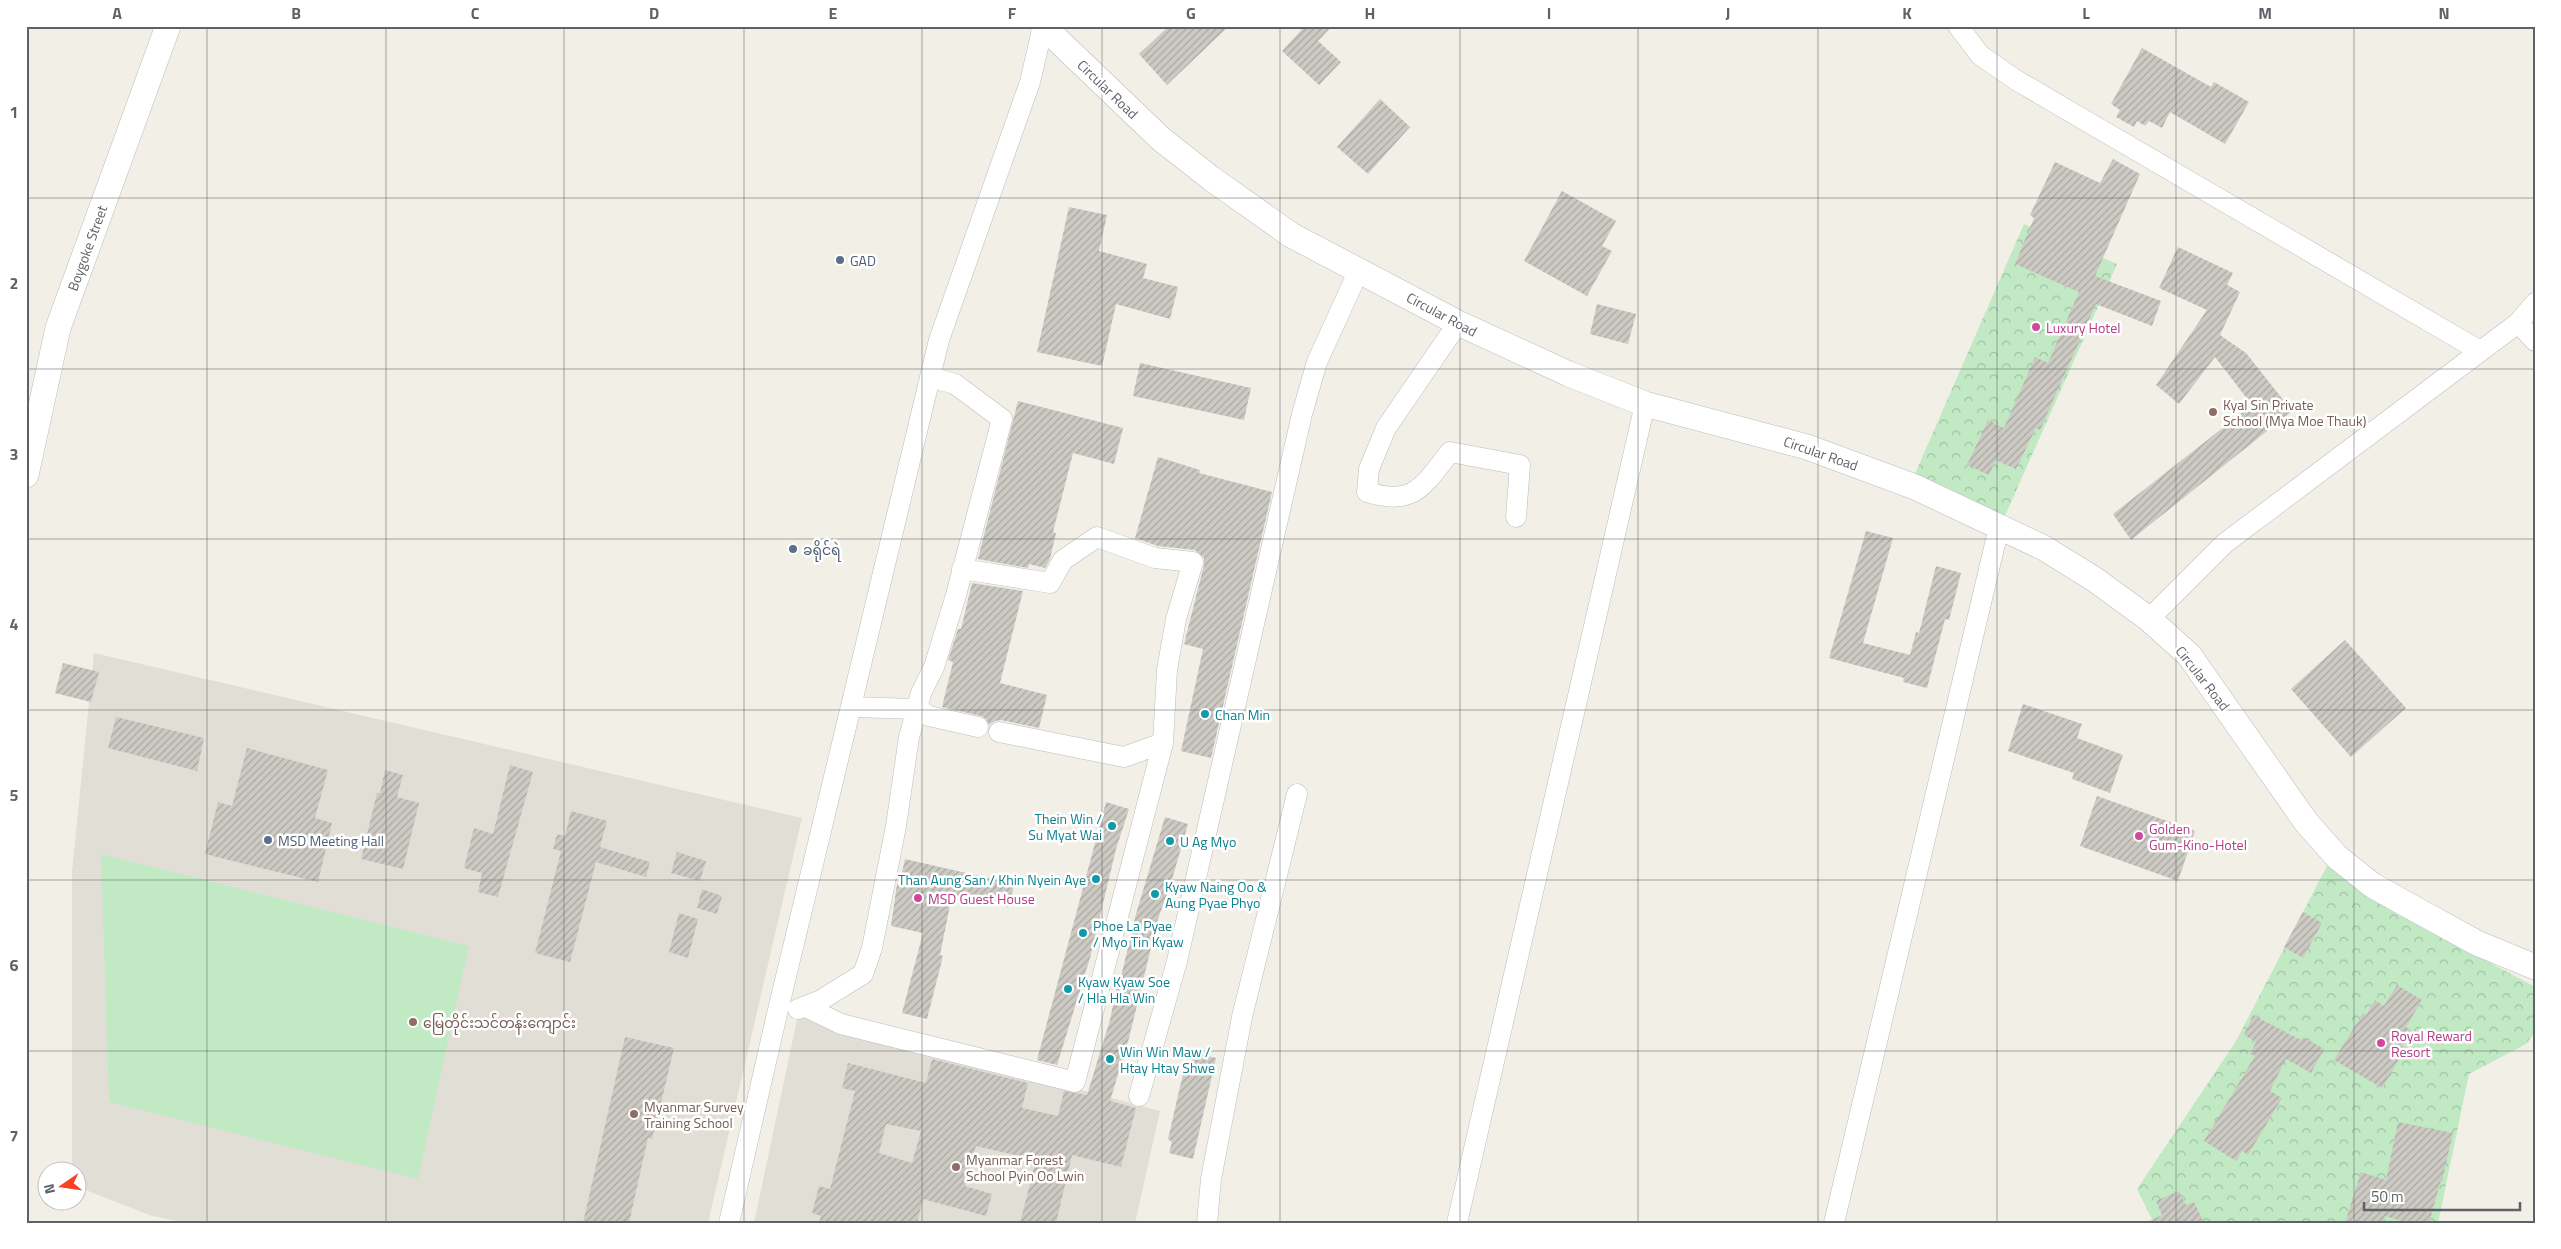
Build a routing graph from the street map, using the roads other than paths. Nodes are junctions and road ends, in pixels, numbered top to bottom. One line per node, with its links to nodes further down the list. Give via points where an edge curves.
1 (168, 26): 12 (street, Boygoke Street, via 58,328)
2 (1043, 26): 4 (street, Circular Road, via 1161,139 1212,179 1291,235); 10 (street, via 1030,82 939,340)
3 (1958, 26): 9 (street, via 1980,55 2016,80)
4 (1359, 270): 7 (street, Circular Road); 26 (street, via 1317,362 1302,414 1177,961)
5 (2535, 303): 6 (street)
6 (2518, 322): 8 (street); 9 (street)
7 (1458, 323): 11 (street, Circular Road, via 1569,374); 13 (street, via 1386,428 1369,469 1367,492 1387,499 1419,491 1450,452 1520,464)
8 (2535, 342)
9 (2480, 351): 16 (street, via 2225,543)
10 (930, 377): 15 (street, via 955,384 1002,419); 17 (street)
11 (1645, 404): 14 (street, Circular Road, via 1807,447 1915,486); 29 (street)
12 (26, 475)
13 (1516, 517)
14 (1999, 527): 16 (street, Circular Road, via 2094,578); 30 (street)
15 (962, 570): 18 (street, via 934,666); 21 (street, via 1050,583 1063,560 1097,537 1156,558 1193,562 1176,619 1166,670)
16 (2149, 619): 23 (street, Circular Road, via 2189,656 2306,822 2337,857 2372,885 2406,904 2477,943)
17 (851, 706): 18 (street); 25 (street)
18 (917, 709): 19 (street, via 929,716); 24 (street, via 909,737 896,826 872,948 863,974)
19 (978, 727)
20 (999, 732): 21 (street, via 1124,757)
21 (1163, 743): 24 (street, via 1075,1082 841,1024)
22 (1296, 794): 28 (street, via 1242,1017 1211,1179)
23 (2535, 967)
24 (806, 1007): 25 (street)
25 (777, 1014): 27 (street)
26 (1139, 1096)
27 (729, 1223)
28 (1206, 1223)
29 (1457, 1223)
30 (1834, 1223)

